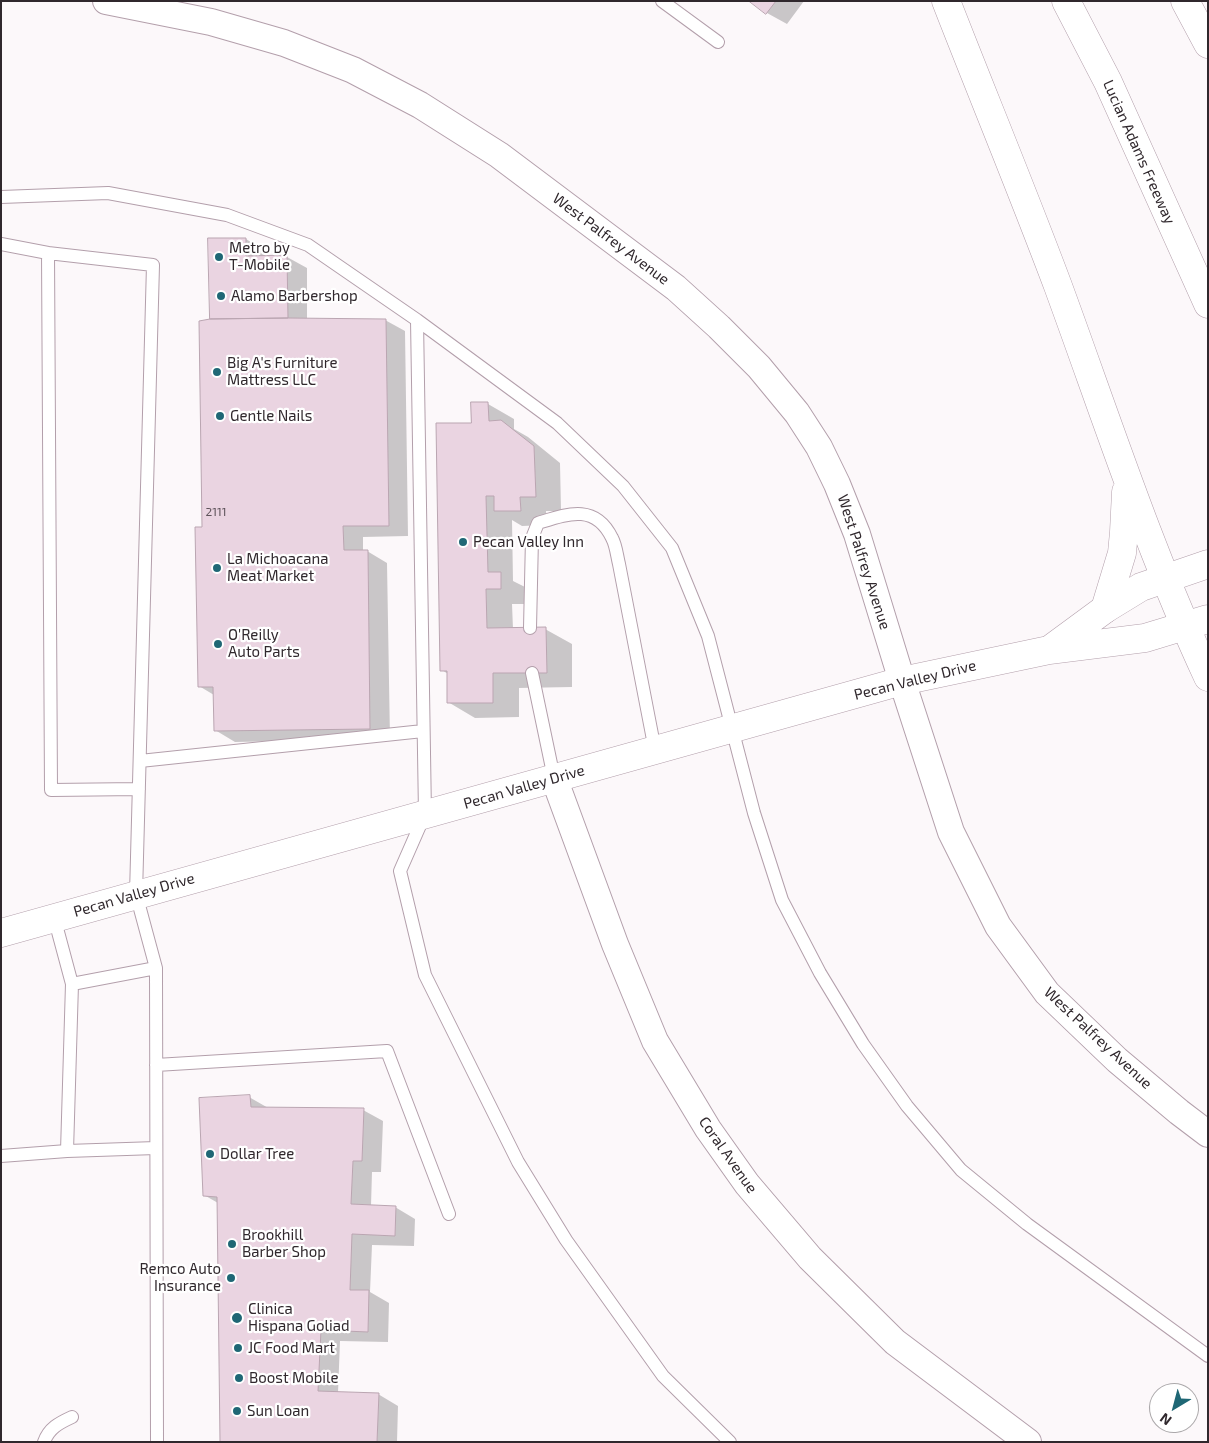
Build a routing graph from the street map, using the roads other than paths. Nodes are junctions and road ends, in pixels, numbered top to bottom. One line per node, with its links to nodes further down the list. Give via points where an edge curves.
1 (106, 1): 22 (street, West Palfrey Avenue, via 211,22 284,43 354,70 499,155 676,288 760,367 819,447 857,534)
2 (662, 1): 6 (lane)
3 (946, 1): 13 (main road, via 1057,285)
4 (1066, 1): 11 (main road, Lucian Adams Freeway, via 1108,82)
5 (1185, 1): 7 (main road)
6 (718, 42)
7 (1208, 44)
8 (1, 197): 12 (lane, via 108,193 226,214 308,246)
9 (1, 244): 10 (lane)
10 (48, 253): 26 (lane, via 153,265); 28 (lane, via 51,790)
11 (1208, 304)
12 (417, 320): 23 (lane, via 557,423 623,486 672,548 708,636); 24 (lane)
13 (1126, 478): 15 (main road); 16 (main road, via 1122,553)
14 (1208, 564): 15 (main road, Pecan Valley Drive)
15 (1164, 579): 16 (main road, Pecan Valley Drive, via 1141,587); 17 (main road)
16 (1105, 609): 19 (main road, Pecan Valley Drive)
17 (1196, 623): 19 (main road, Pecan Valley Drive, via 1145,638); 21 (main road)
18 (530, 628): 25 (lane, via 532,538 538,523 576,514 591,515 601,522 612,538)
19 (1049, 650): 22 (main road, Pecan Valley Drive)
20 (532, 673): 27 (lane)
21 (1208, 677)
22 (902, 681): 23 (main road, Pecan Valley Drive); 36 (street, West Palfrey Avenue, via 951,832 998,926 1047,993 1117,1060)
23 (732, 729): 25 (main road, Pecan Valley Drive); 41 (lane, via 782,900 863,1044 907,1106 961,1170 1027,1224)
24 (423, 731): 26 (lane); 29 (lane)
25 (655, 750): 27 (main road, Pecan Valley Drive)
26 (140, 761): 28 (lane)
27 (554, 778): 29 (main road, Pecan Valley Drive); 46 (street, Coral Avenue, via 654,1040 708,1129 747,1184 810,1258 895,1342)
28 (139, 789): 30 (lane)
29 (425, 814): 30 (main road, Pecan Valley Drive); 45 (lane, via 400,871 425,975 518,1162 566,1240 662,1376)
30 (136, 894): 31 (main road, Pecan Valley Drive); 33 (lane)
31 (54, 917): 32 (main road, Pecan Valley Drive); 34 (lane)
32 (1, 933)
33 (156, 968): 34 (lane); 35 (lane)
34 (72, 984): 38 (lane)
35 (156, 1065): 37 (lane); 40 (lane, via 386,1051)
36 (1208, 1134)
37 (156, 1148): 38 (lane); 44 (lane)
38 (67, 1151): 39 (lane)
39 (1, 1156)
40 (449, 1214)
41 (1208, 1356)
42 (72, 1417): 43 (lane, via 53,1426)
43 (44, 1442)
44 (157, 1442)
45 (730, 1442)
46 (1028, 1442)

